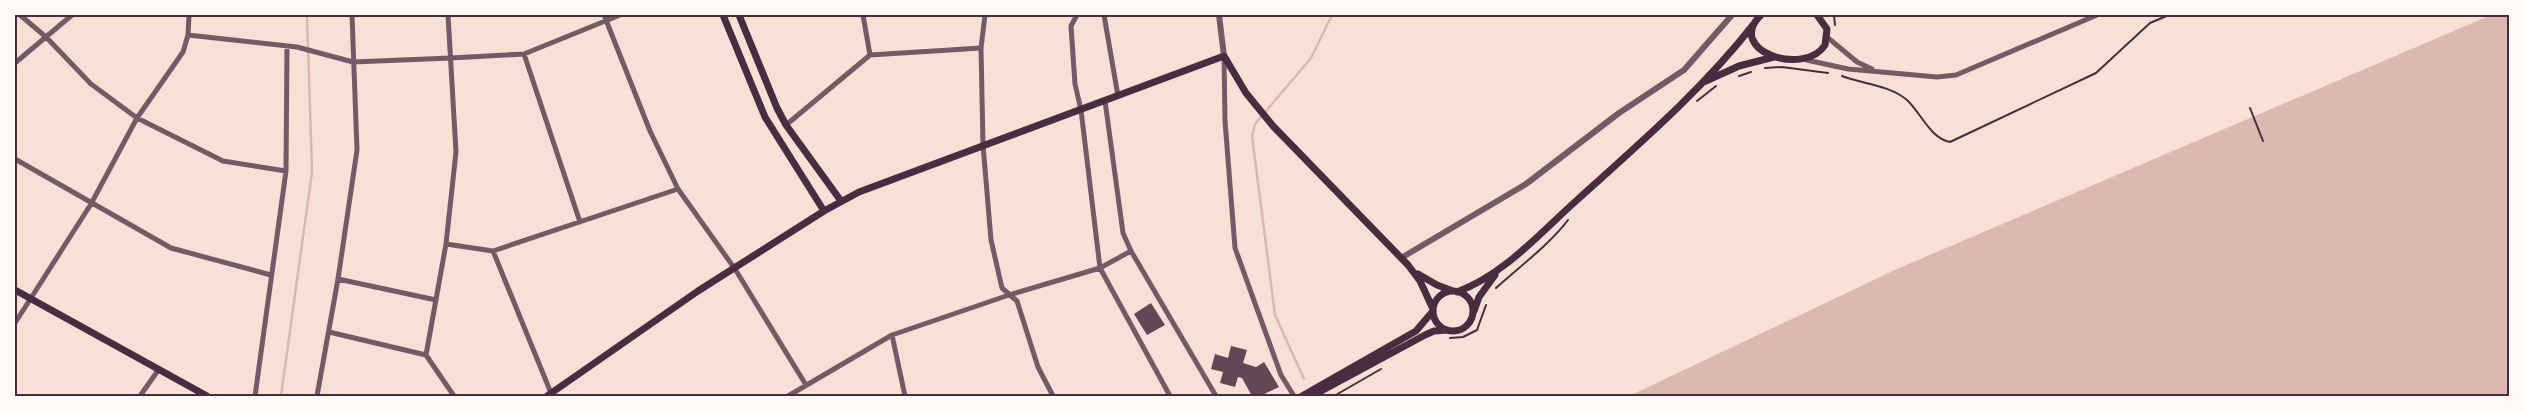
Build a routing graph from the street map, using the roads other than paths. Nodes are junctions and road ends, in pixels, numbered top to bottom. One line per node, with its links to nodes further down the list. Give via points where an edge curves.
1 (20, 15): 23 (street)
2 (72, 15): 23 (street)
3 (189, 15): 22 (street)
4 (352, 15): 33 (street)
5 (448, 15): 31 (street)
6 (620, 15): 19 (street)
7 (723, 15): 48 (main road, via 765,117)
8 (739, 15): 41 (main road)
9 (863, 15): 28 (street)
10 (985, 15): 26 (street)
11 (1077, 15): 39 (street, via 1071,26 1075,84)
12 (1104, 15): 37 (street)
13 (1219, 15): 29 (street)
14 (1732, 15): 53 (street, via 1696,58 1677,75 1619,113 1526,184)
15 (1817, 15): 21 (main road)
16 (1827, 15): 21 (main road)
17 (2097, 15): 35 (street, via 1956,75 1939,77)
18 (1760, 16): 20 (main road)
19 (605, 18): 27 (street); 45 (street, via 650,131)
20 (1753, 25): 30 (main road, via 1754,43); 36 (main road)
21 (1827, 29): 24 (main road)
22 (188, 35): 25 (street); 40 (street, via 183,52)
23 (46, 37): 34 (street); 40 (street, via 90,84)
24 (1827, 37): 32 (main road, via 1820,52); 35 (street, via 1856,62)
25 (287, 46): 33 (street); 44 (street)
26 (981, 48): 28 (street); 42 (street)
27 (524, 54): 31 (street); 49 (street)
28 (870, 55): 41 (street)
29 (1224, 56): 37 (main road); 53 (main road, via 1246,93 1272,126); 85 (street, via 1225,122 1235,248 1281,375)
30 (1774, 57): 32 (main road); 36 (main road, via 1739,66)
31 (451, 58): 33 (street); 50 (street, via 456,152)
32 (1802, 59): 35 (street, via 1834,67)
33 (353, 62): 59 (street, via 357,150)
34 (15, 63)
35 (1877, 71)
36 (1704, 82): 57 (main road)
37 (1118, 96): 38 (main road)
38 (1105, 101): 39 (main road); 52 (street, via 1123,233)
39 (1081, 110): 42 (main road); 55 (street)
40 (137, 118): 44 (street, via 223,161); 47 (street)
41 (786, 125): 46 (main road)
42 (984, 145): 46 (main road); 62 (street, via 991,240 1002,288)
43 (15, 159): 47 (street)
44 (286, 170): 58 (street)
45 (678, 189): 49 (street); 56 (street)
46 (841, 201): 48 (main road)
47 (91, 204): 58 (street, via 171,248); 63 (street)
48 (824, 211): 56 (main road)
49 (580, 222): 51 (street)
50 (446, 244): 51 (street); 64 (street)
51 (493, 251): 74 (street)
52 (1131, 251): 55 (street); 84 (street)
53 (1402, 258): 54 (main road)
54 (1408, 265): 61 (main road, via 1424,278); 65 (main road, via 1420,281)
55 (1100, 268): 62 (street); 83 (street)
56 (735, 269): 73 (street); 74 (main road)
57 (1498, 271): 61 (main road); 66 (main road, via 1478,297)
58 (270, 275): 77 (street)
59 (338, 279): 64 (street); 68 (street)
60 (15, 290): 63 (main road)
61 (1455, 292): 65 (main road, via 1440,296); 66 (main road, via 1467,297)
62 (1009, 295): 70 (street); 82 (street, via 1016,301 1038,367)
63 (31, 298): 67 (street); 72 (main road)
64 (436, 300): 71 (street)
65 (1433, 310): 69 (main road, via 1436,321); 86 (main road, via 1416,331)
66 (1473, 312): 69 (main road, via 1470,322)
67 (15, 323)
68 (329, 332): 71 (street); 78 (street)
69 (1448, 334): 87 (main road, via 1434,331 1425,335)
70 (892, 335): 73 (street); 81 (street)
71 (426, 355): 79 (street)
72 (159, 369): 75 (street); 76 (main road)
73 (806, 385): 80 (street)
74 (549, 394)
75 (140, 396)
76 (207, 396)
77 (255, 396)
78 (317, 396)
79 (454, 396)
80 (788, 396)
81 (905, 396)
82 (1053, 396)
83 (1170, 396)
84 (1216, 396)
85 (1294, 396)
86 (1302, 396)
87 (1312, 396)

